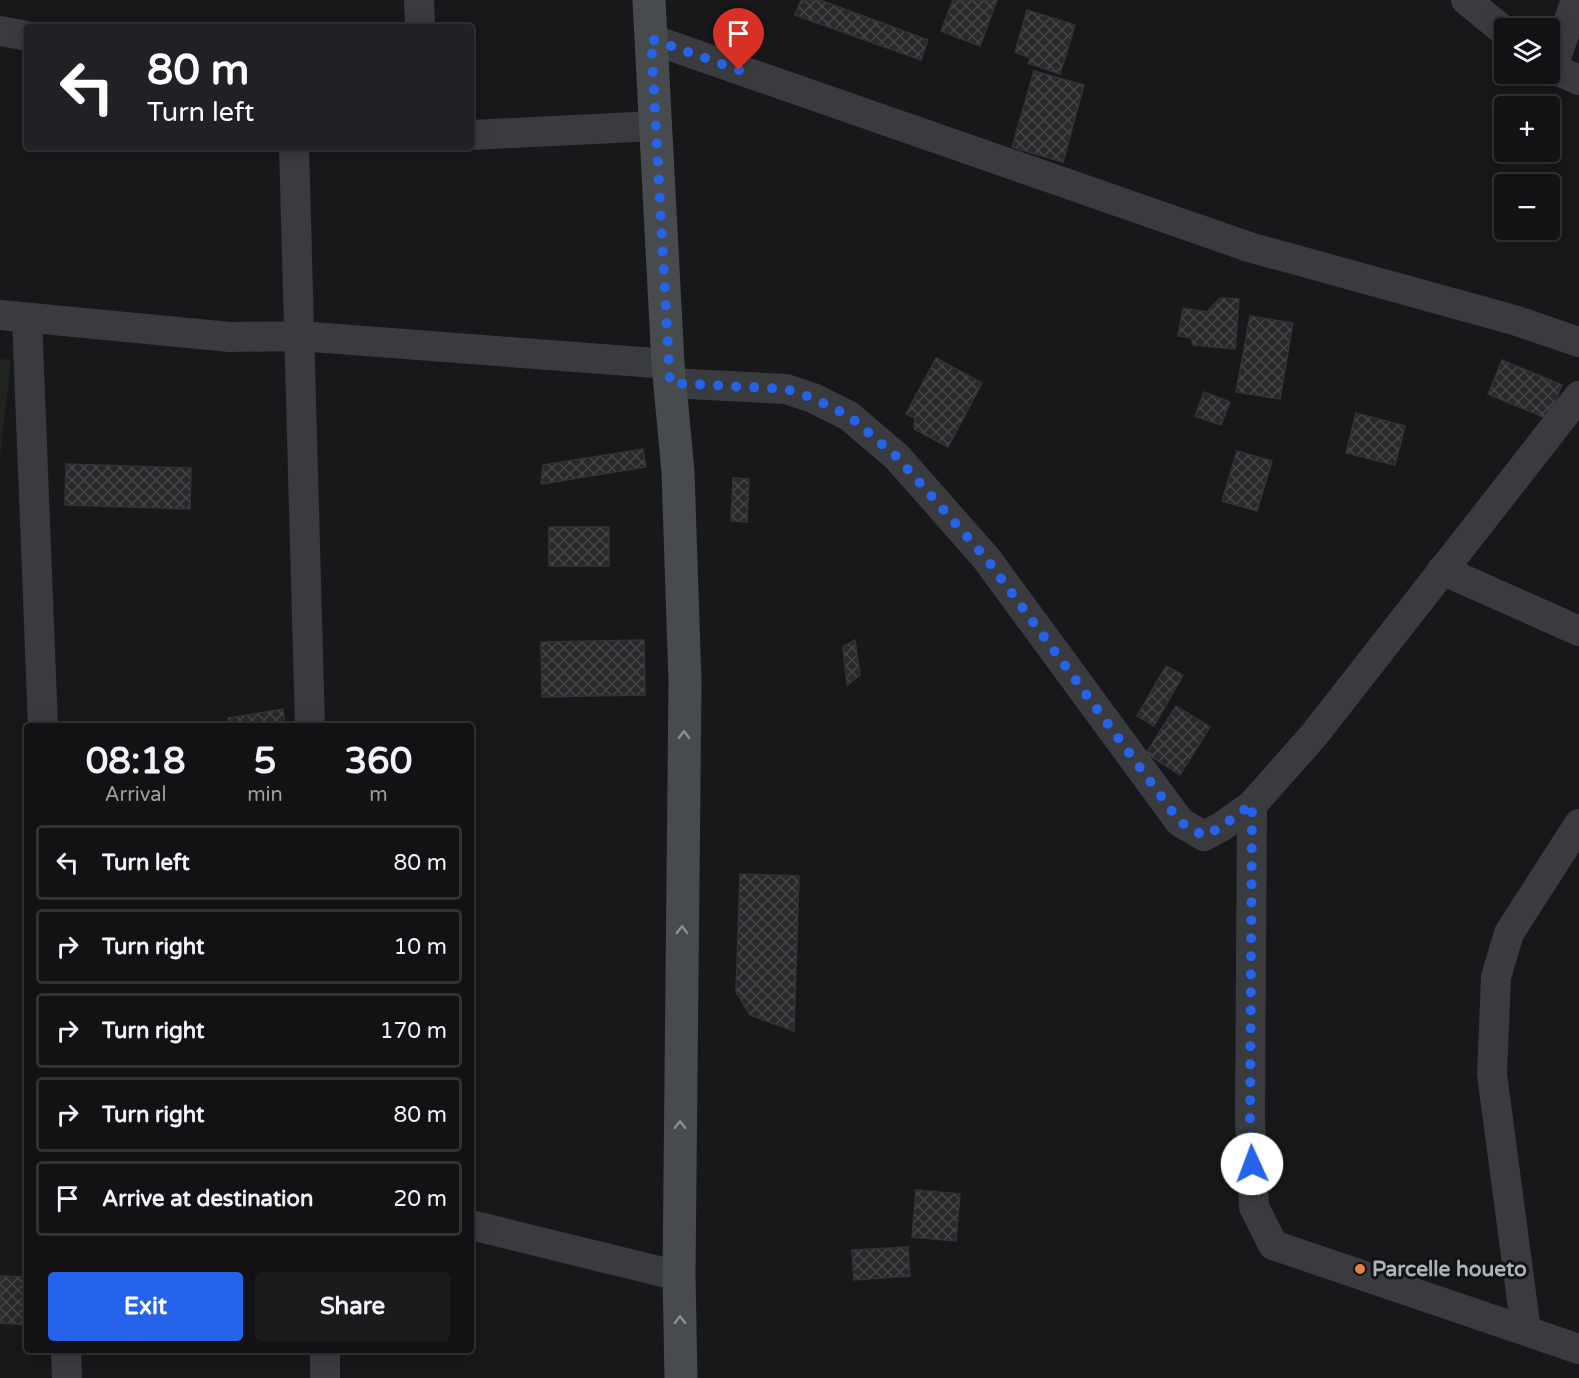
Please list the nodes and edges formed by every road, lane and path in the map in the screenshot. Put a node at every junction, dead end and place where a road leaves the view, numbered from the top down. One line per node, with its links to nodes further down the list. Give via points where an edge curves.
1 (419, 0): 6 (street)
2 (649, 0): 9 (main road)
3 (1466, 0): 5 (street)
4 (1576, 0): 10 (street)
5 (1494, 23)
6 (420, 24)
7 (0, 31): 8 (street)
8 (24, 35)
9 (651, 39): 13 (main road); 18 (street, via 1250,247)
10 (1560, 44)
11 (1560, 72): 12 (street)
12 (1579, 80)
13 (655, 126): 14 (street); 19 (main road)
14 (474, 135)
15 (294, 150): 17 (street)
16 (14, 317): 17 (street, via 230,337); 23 (street)
17 (299, 336): 19 (street); 24 (street)
18 (1579, 342)
19 (669, 374): 25 (street, via 786,389 849,416 897,457 986,558 1180,822 1204,836); 28 (main road, one-way to 19, via 685,682 678,472)
20 (1579, 396): 21 (street)
21 (1442, 570): 22 (street); 25 (street, via 1314,735)
22 (1579, 630)
23 (43, 723)
24 (310, 723)
25 (1252, 804): 29 (street, via 1250,1120 1254,1208 1273,1245)
26 (1579, 824): 29 (street, via 1509,933 1496,976 1492,1074)
27 (474, 1226): 28 (street)
28 (679, 1276): 35 (main road, one-way to 28)
29 (1526, 1331): 30 (street)
30 (1579, 1349)
31 (66, 1353): 33 (street)
32 (325, 1353): 34 (street)
33 (67, 1378)
34 (325, 1378)
35 (681, 1378)

